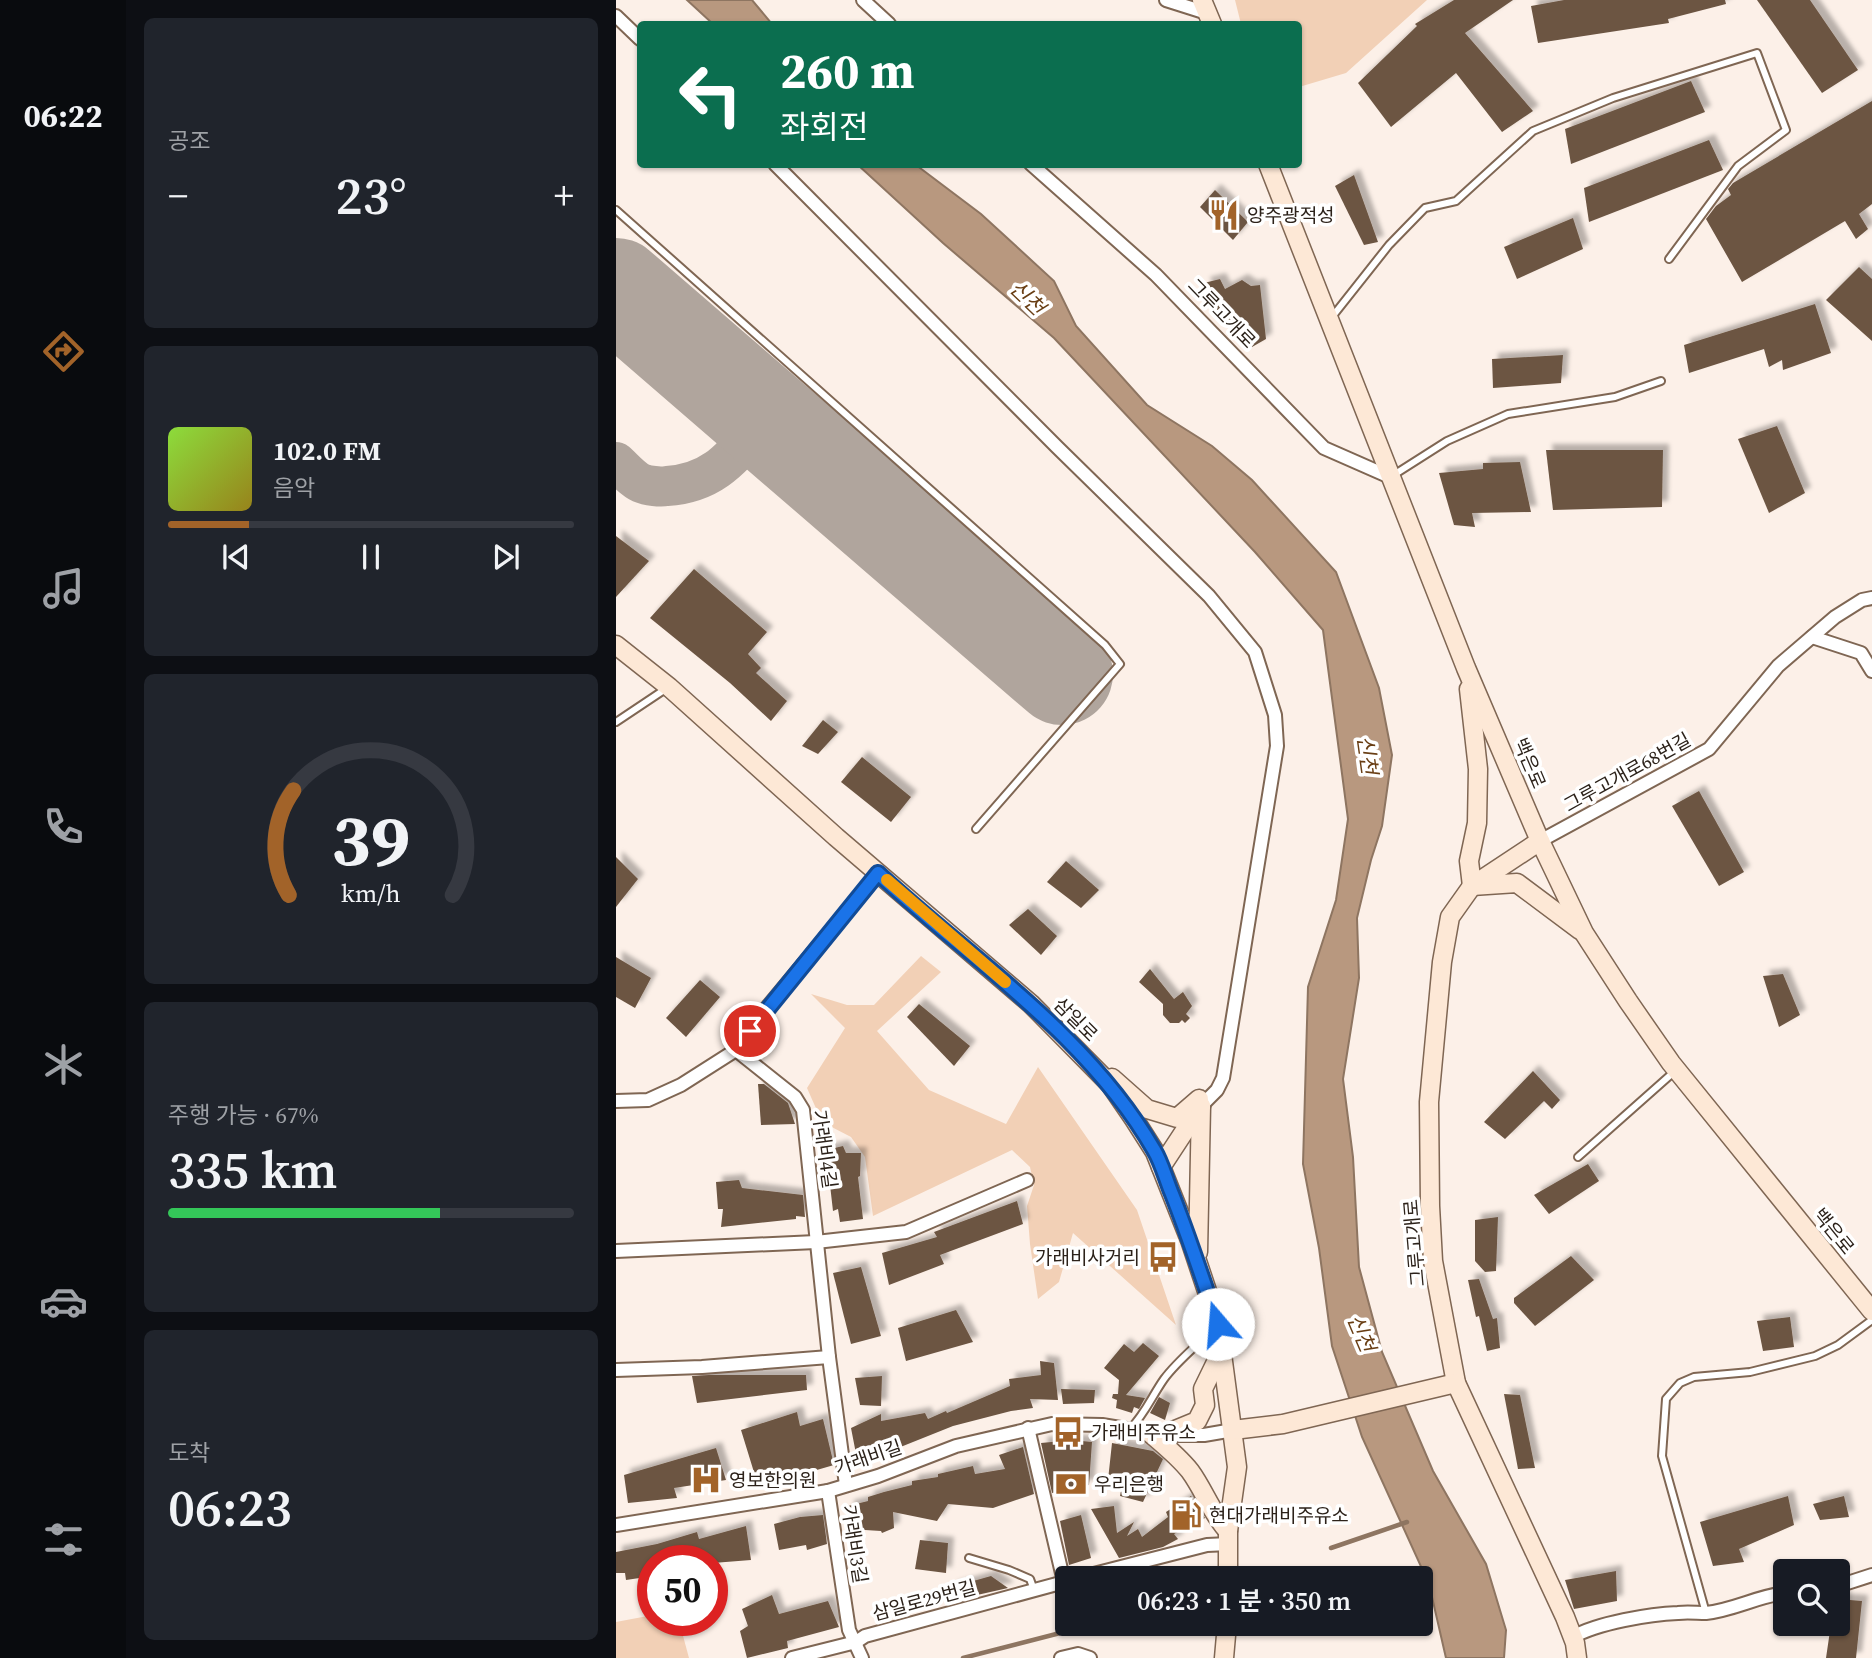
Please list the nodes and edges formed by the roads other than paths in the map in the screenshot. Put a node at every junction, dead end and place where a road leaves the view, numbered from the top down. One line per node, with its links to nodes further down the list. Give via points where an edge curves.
1 (863, 0): 5 (street)
2 (1166, 0): 3 (street)
3 (1207, 12)
4 (616, 16): 6 (street)
5 (886, 21)
6 (637, 35)
7 (779, 168): 31 (street, via 1209,596 1255,652 1275,715 1277,746 1223,1078 1217,1090)
8 (1036, 168): 14 (street, 그루고개로, via 1156,275 1324,448)
9 (1270, 168): 12 (main road, 백은로)
10 (616, 210): 22 (lane, via 1105,645 1120,664)
11 (1670, 259): 12 (lane, via 1738,166 1786,130 1757,53 1613,98 1533,131 1456,201 1425,208)
12 (1329, 321): 14 (main road, 백은로)
13 (1661, 381): 14 (lane, via 1615,397 1508,414 1447,441)
14 (1390, 477): 18 (main road, 백은로)
15 (1872, 598): 16 (street, 그루고개로68번길, via 1835,617)
16 (1812, 637): 19 (street, via 1861,653); 23 (street, 그루고개로68번길, via 1778,666 1709,749)
17 (616, 645): 20 (main road, 삼일로)
18 (1466, 668): 23 (main road, 백은로); 25 (main road, via 1478,769 1477,823 1469,861)
19 (1872, 671)
20 (669, 687): 21 (lane); 24 (main road, 삼일로)
21 (616, 722)
22 (976, 829)
23 (1540, 841): 25 (main road, 그루고개로); 26 (main road, 백은로)
24 (878, 873): 27 (street); 28 (main road, 삼일로, via 1031,1004)
25 (1472, 886): 26 (main road, via 1517,883); 44 (main road, 그루고개로, via 1450,917 1429,1102 1433,1261)
26 (1584, 933): 29 (main road, 백은로)
27 (736, 1050): 30 (street, via 648,1100); 35 (street, 가래비4길, via 795,1097 803,1110)
28 (1081, 1055): 31 (main road, via 1147,1109 1177,1118); 33 (main road, 삼일로, via 1110,1084)
29 (1677, 1069): 32 (lane); 38 (main road, 백은로)
30 (616, 1101)
31 (1200, 1102): 33 (main road); 37 (main road)
32 (1578, 1157)
33 (1161, 1167): 37 (main road, 삼일로)
34 (1027, 1180): 35 (street, via 906,1232)
35 (816, 1242): 36 (street); 42 (street, 가래비4길)
36 (616, 1251)
37 (1198, 1263): 40 (main road, 삼일로)
38 (1872, 1311)
39 (1872, 1320): 62 (lane, via 1839,1345 1815,1356 1750,1372 1694,1377 1680,1383 1666,1399 1662,1457)
40 (1218, 1324): 41 (main road, 삼일로); 46 (lane, via 1177,1364)
41 (1222, 1352): 47 (main road, 삼일로); 48 (main road, via 1203,1389 1205,1405 1197,1422)
42 (828, 1357): 43 (street); 49 (street, 가래비4길)
43 (616, 1370)
44 (1449, 1384): 47 (main road, via 1283,1424); 64 (main road, 그루고개로)
45 (1028, 1428): 46 (street, 가래비길, via 1077,1424); 49 (street, 가래비길, via 956,1446); 54 (street)
46 (1130, 1429): 48 (street, 가래비길)
47 (1233, 1430): 48 (street, 가래비길); 52 (main road, 삼일로, via 1237,1471)
48 (1156, 1434): 52 (main road, via 1189,1470)
49 (846, 1486): 50 (street, 가래비길)
50 (828, 1491): 51 (street, 가래비길); 65 (street, 가래비3길, via 849,1630)
51 (616, 1524)
52 (1229, 1537): 55 (street); 56 (main road, 삼일로)
53 (970, 1559): 60 (lane, via 1030,1579)
54 (1062, 1566)
55 (1125, 1566)
56 (1228, 1566)
57 (1872, 1575): 58 (street)
58 (1850, 1582)
59 (1055, 1585): 60 (street, 삼일로29번길)
60 (1034, 1590): 65 (street, 삼일로29번길)
61 (1773, 1594): 62 (street)
62 (1706, 1613): 64 (street, via 1622,1621 1586,1629)
63 (1226, 1636): 70 (main road)
64 (1573, 1637): 71 (main road, 그루고개로)
65 (856, 1642): 66 (street, 삼일로29번길); 67 (street, 가래비3길)
66 (792, 1658)
67 (862, 1658)
68 (1061, 1658): 69 (street, via 1078,1654)
69 (1090, 1658)
70 (1224, 1658)
71 (1577, 1658)

